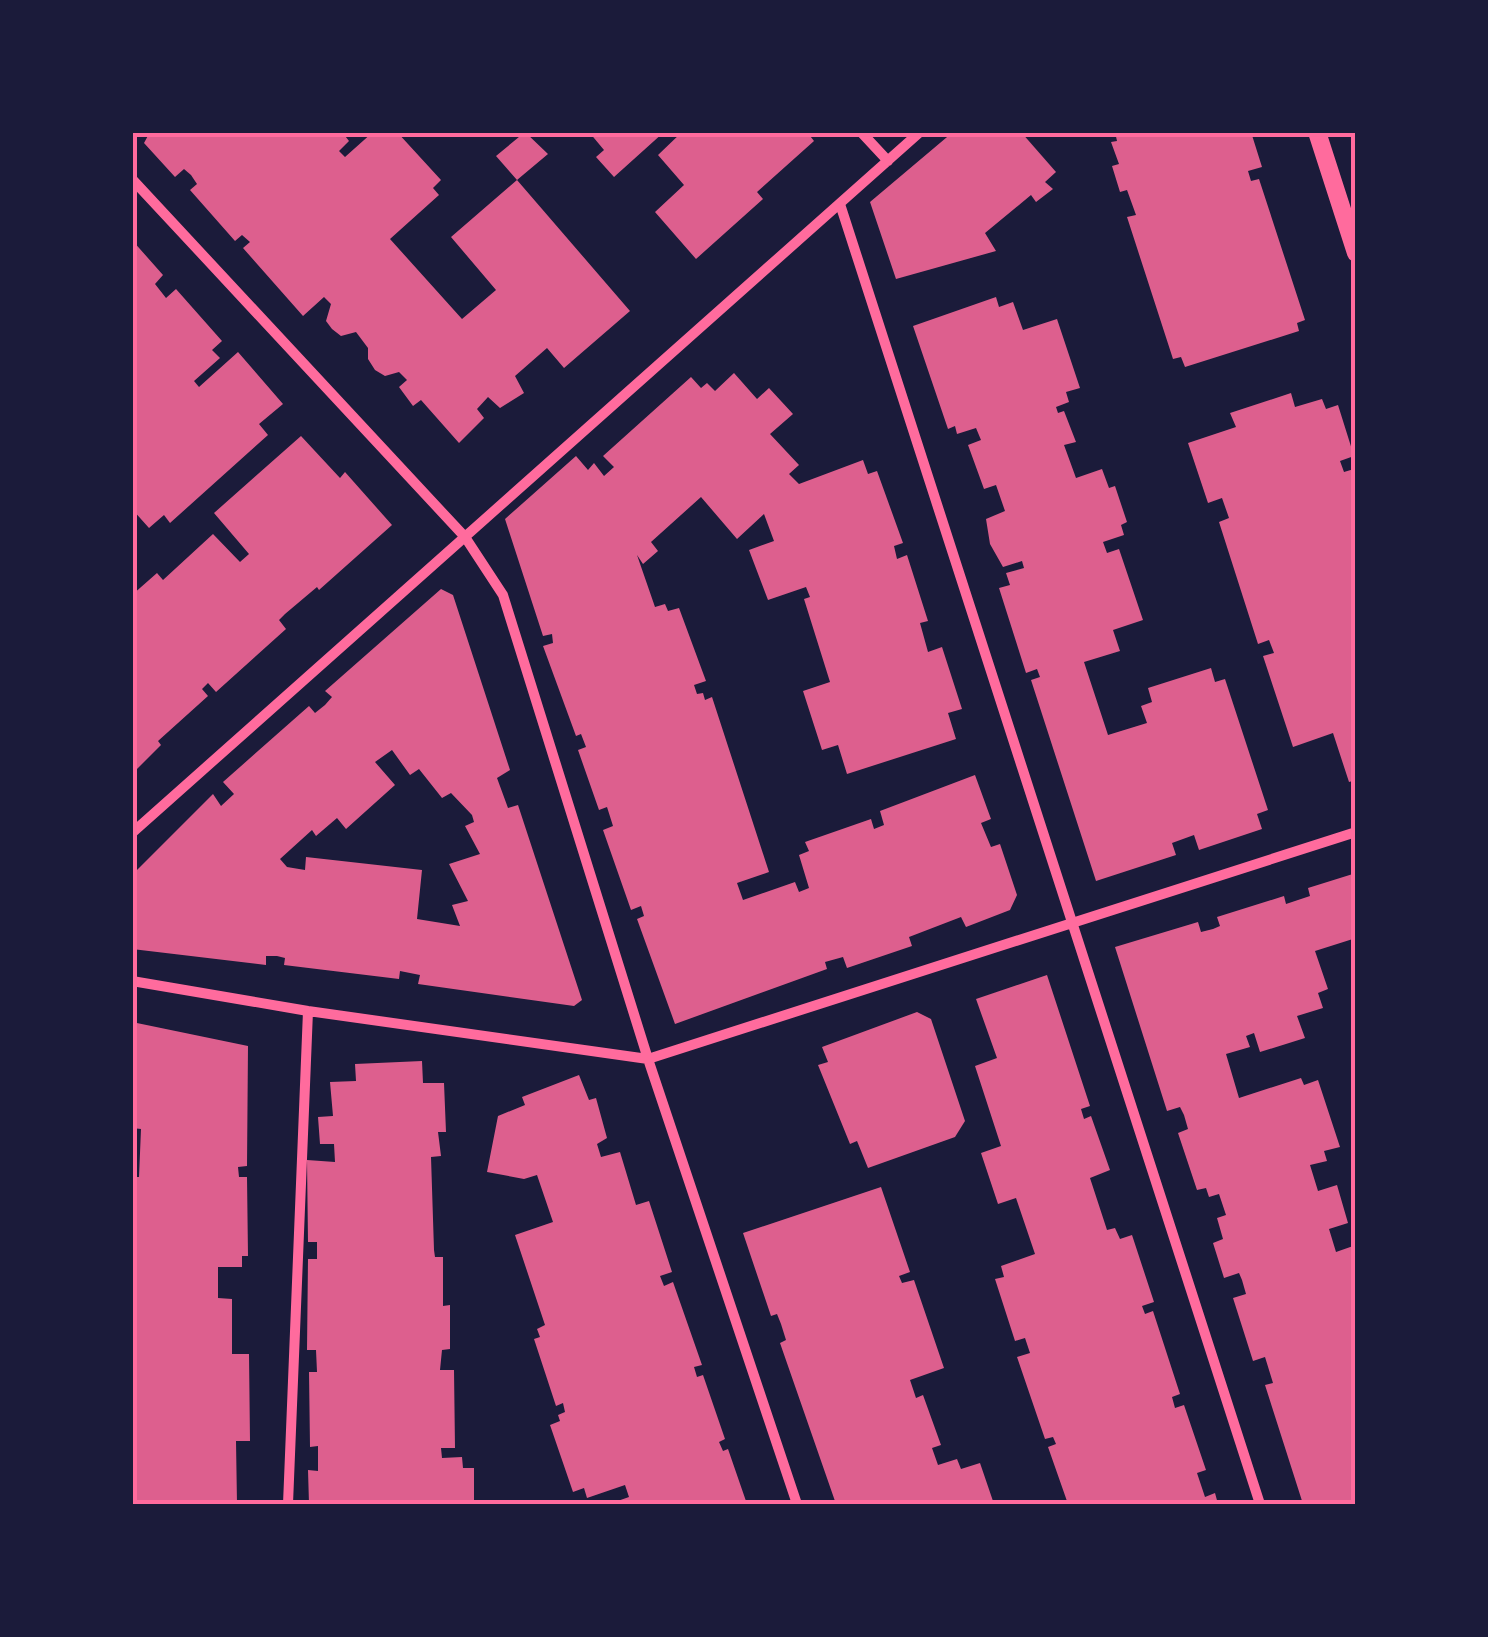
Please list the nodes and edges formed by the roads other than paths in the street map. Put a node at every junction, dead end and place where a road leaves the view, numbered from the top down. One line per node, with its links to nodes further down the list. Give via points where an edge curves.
1 (862, 132): 4 (street)
2 (920, 132): 4 (street)
3 (1317, 132): 7 (street)
4 (888, 161): 6 (street)
5 (132, 179): 8 (street)
6 (840, 204): 8 (street); 11 (street)
7 (1356, 254)
8 (465, 538): 10 (street); 14 (street, via 504,595)
9 (1356, 832): 11 (street)
10 (132, 833)
11 (1073, 924): 14 (street); 17 (street)
12 (132, 980): 13 (street)
13 (308, 1011): 14 (street); 15 (street)
14 (648, 1059): 16 (street)
15 (288, 1504)
16 (797, 1504)
17 (1260, 1504)

